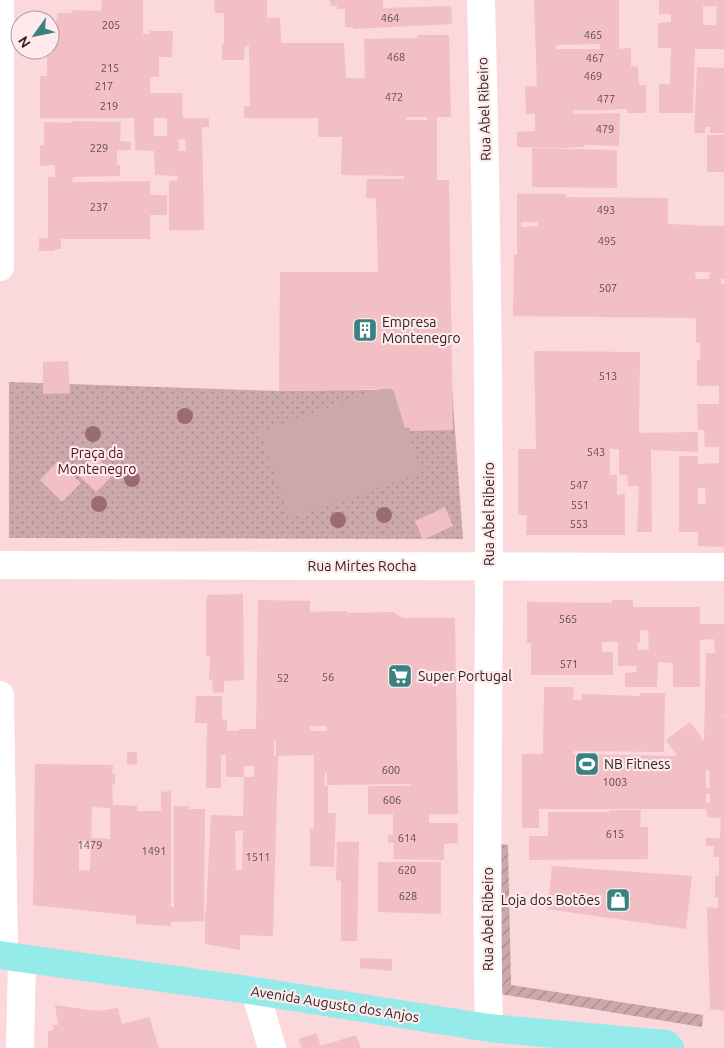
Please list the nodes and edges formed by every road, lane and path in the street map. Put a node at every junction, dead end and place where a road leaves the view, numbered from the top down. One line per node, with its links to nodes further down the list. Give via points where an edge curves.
1 (0, 0): 3 (street)
2 (481, 0): 6 (street, Rua Abel Ribeiro, via 488,245)
3 (0, 215): 4 (street)
4 (0, 267)
5 (0, 565): 6 (street, Rua Mirtes Rocha)
6 (489, 567): 7 (street, Rua Mirtes Rocha); 11 (street, Rua Abel Ribeiro)
7 (724, 567)
8 (0, 695): 9 (street)
9 (8, 957): 10 (main road, Avenida Augusto dos Anjos); 12 (street)
10 (255, 990): 11 (main road, Avenida Augusto dos Anjos); 13 (street)
11 (489, 1028): 14 (main road, Avenida Augusto dos Anjos, via 666,1044)
12 (20, 1048)
13 (272, 1048)
14 (670, 1048)

